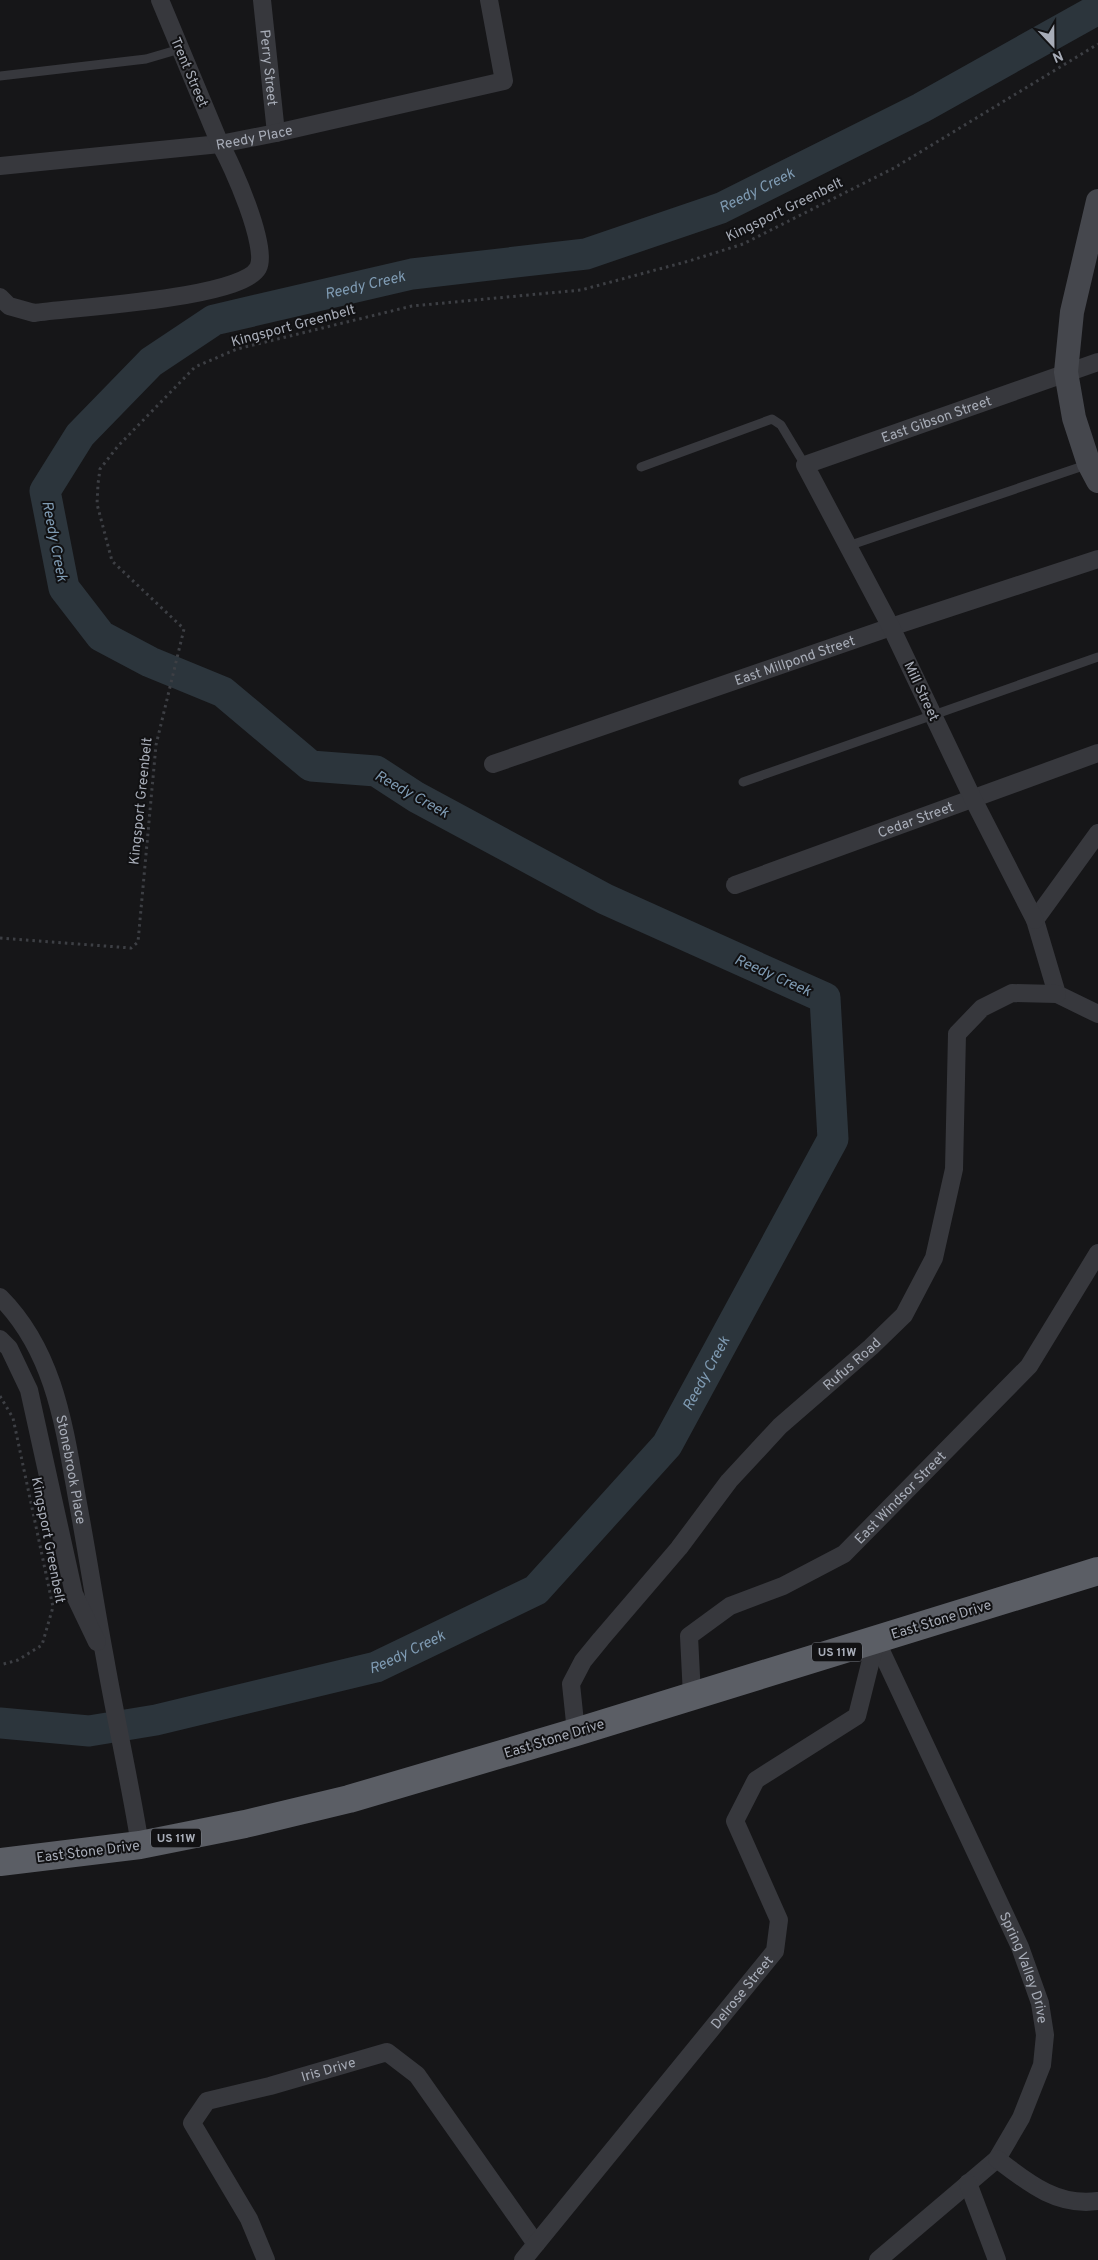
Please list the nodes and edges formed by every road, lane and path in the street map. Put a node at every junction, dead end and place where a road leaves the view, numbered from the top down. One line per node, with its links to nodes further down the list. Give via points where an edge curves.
1 (160, 0): 5 (street, Trent Street)
2 (262, 0): 7 (street, Perry Street)
3 (489, 0): 7 (street, Reedy Place, via 504,81)
4 (1098, 44): 29 (path, Kingsport Greenbelt, via 894,168 743,244 581,290 412,306 237,349 195,367 118,446 100,469 98,484 98,504 112,561 184,629 156,745 138,942 131,948)
5 (180, 49): 6 (lane, via 146,59); 8 (street, Trent Street)
6 (0, 76)
7 (276, 133): 8 (street, Reedy Place)
8 (220, 144): 9 (street, Reedy Place); 11 (street, Trent Street, via 231,162 257,235 261,258 252,275 233,285 200,293 34,313 9,306)
9 (0, 166)
10 (1098, 201): 13 (main road, via 1072,312)
11 (0, 297)
12 (1098, 362): 13 (street, East Gibson Street)
13 (1066, 372): 14 (street, East Gibson Street); 16 (main road, via 1074,418)
14 (805, 465): 15 (lane, via 781,425 772,419); 17 (street, Mill Street)
15 (641, 467)
16 (1094, 473): 17 (lane)
17 (848, 546): 19 (street, Mill Street)
18 (1098, 559): 19 (street, East Millpond Street)
19 (891, 627): 21 (street, Mill Street); 23 (street, East Millpond Street)
20 (1098, 657): 21 (lane)
21 (933, 716): 24 (lane); 25 (street, Mill Street)
22 (1098, 753): 25 (street, Cedar Street)
23 (493, 764)
24 (743, 782)
25 (973, 800): 27 (street, Cedar Street); 28 (street, Mill Street)
26 (1098, 834): 28 (street)
27 (735, 885)
28 (1034, 920): 30 (street, Mill Street)
29 (0, 938)
30 (1058, 994): 31 (street); 41 (street, Rufus Road, via 1012,994 982,1008 957,1034 954,1169 934,1258 904,1315 780,1426 729,1481 679,1548 601,1639 571,1684)
31 (1098, 1014)
32 (1098, 1253): 40 (street, East Windsor Street, via 1029,1366 844,1554 783,1586 730,1606 689,1636)
33 (0, 1296): 38 (street, Stonebrook Place, via 36,1342 62,1411)
34 (0, 1339): 38 (street, Stonebrook Place, via 9,1348 29,1390 74,1594)
35 (0, 1396): 39 (path, Kingsport Greenbelt, via 13,1418 53,1607 42,1645 18,1660)
36 (1098, 1571): 37 (highway, East Stone Drive / US 11W)
37 (876, 1640): 40 (highway, East Stone Drive / US 11W); 44 (street, Spring Valley Drive, via 1020,1947 1040,2002 1044,2035 1042,2065 1021,2118); 47 (street, Delrose Street, via 857,1716 756,1780 735,1821 779,1920 775,1951)
38 (105, 1658): 42 (street, Stonebrook Place)
39 (0, 1665)
40 (692, 1696): 41 (highway, East Stone Drive / US 11W)
41 (576, 1732): 42 (highway, East Stone Drive / US 11W, via 349,1799)
42 (140, 1845): 43 (highway, East Stone Drive / US 11W)
43 (0, 1862)
44 (997, 2159): 45 (street, Spring Valley Drive); 46 (street, via 1047,2194)
45 (968, 2184): 50 (street, Spring Valley Drive); 51 (street)
46 (1098, 2201)
47 (536, 2244): 48 (street, Iris Drive, via 417,2075 387,2052 208,2101 192,2123 249,2219); 49 (street, Delrose Street)
48 (266, 2260)
49 (523, 2260)
50 (878, 2260)
51 (997, 2260)

